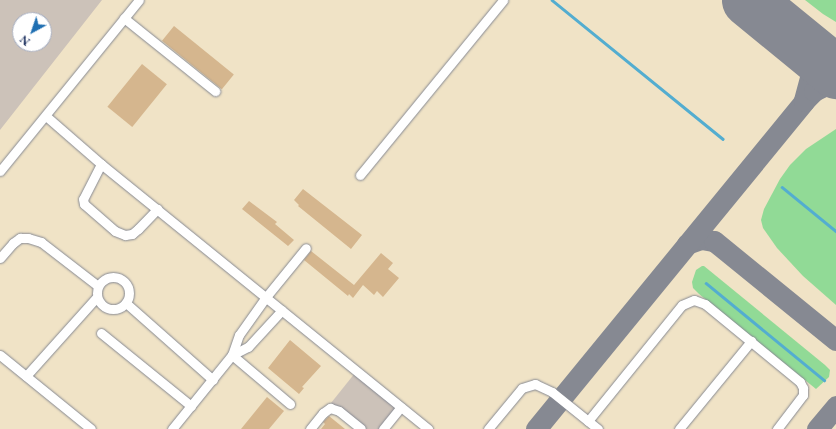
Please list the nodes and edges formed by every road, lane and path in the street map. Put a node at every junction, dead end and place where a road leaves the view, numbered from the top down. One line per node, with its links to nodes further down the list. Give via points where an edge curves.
1 (139, 0): 3 (lane)
2 (503, 0): 8 (lane)
3 (124, 18): 4 (lane); 5 (lane)
4 (215, 91)
5 (46, 116): 6 (lane); 7 (lane)
6 (101, 164): 9 (lane); 9 (lane, via 83,199 84,204 115,231 125,235 132,234)
7 (0, 171)
8 (360, 175)
9 (157, 209): 14 (lane)
10 (306, 248): 14 (lane)
11 (0, 258): 12 (lane, via 20,238 28,238 41,242)
12 (98, 286): 13 (lane); 15 (lane, via 107,278 124,281 129,291)
13 (97, 297): 15 (lane, via 99,302 109,309 116,309); 21 (lane)
14 (266, 298): 16 (lane); 19 (lane, via 239,335)
15 (126, 303): 22 (lane)
16 (282, 310): 19 (lane, via 248,347); 25 (lane)
17 (101, 333): 24 (lane)
18 (751, 341): 26 (lane, via 701,301 686,302); 35 (lane); 36 (lane, via 796,378 803,388 801,399)
19 (232, 355): 22 (lane); 23 (lane)
20 (2, 360): 21 (lane)
21 (26, 376): 27 (lane)
22 (213, 380): 24 (lane)
23 (290, 404)
24 (191, 406): 28 (lane)
25 (401, 407): 31 (lane); 32 (lane)
26 (588, 421): 33 (lane, via 552,392 535,384 528,385 517,394); 34 (lane)
27 (91, 429)
28 (172, 429)
29 (310, 429): 30 (lane, via 330,408 339,411)
30 (362, 429)
31 (384, 429)
32 (428, 429)
33 (488, 429)
34 (598, 429)
35 (679, 429)
36 (777, 429)

